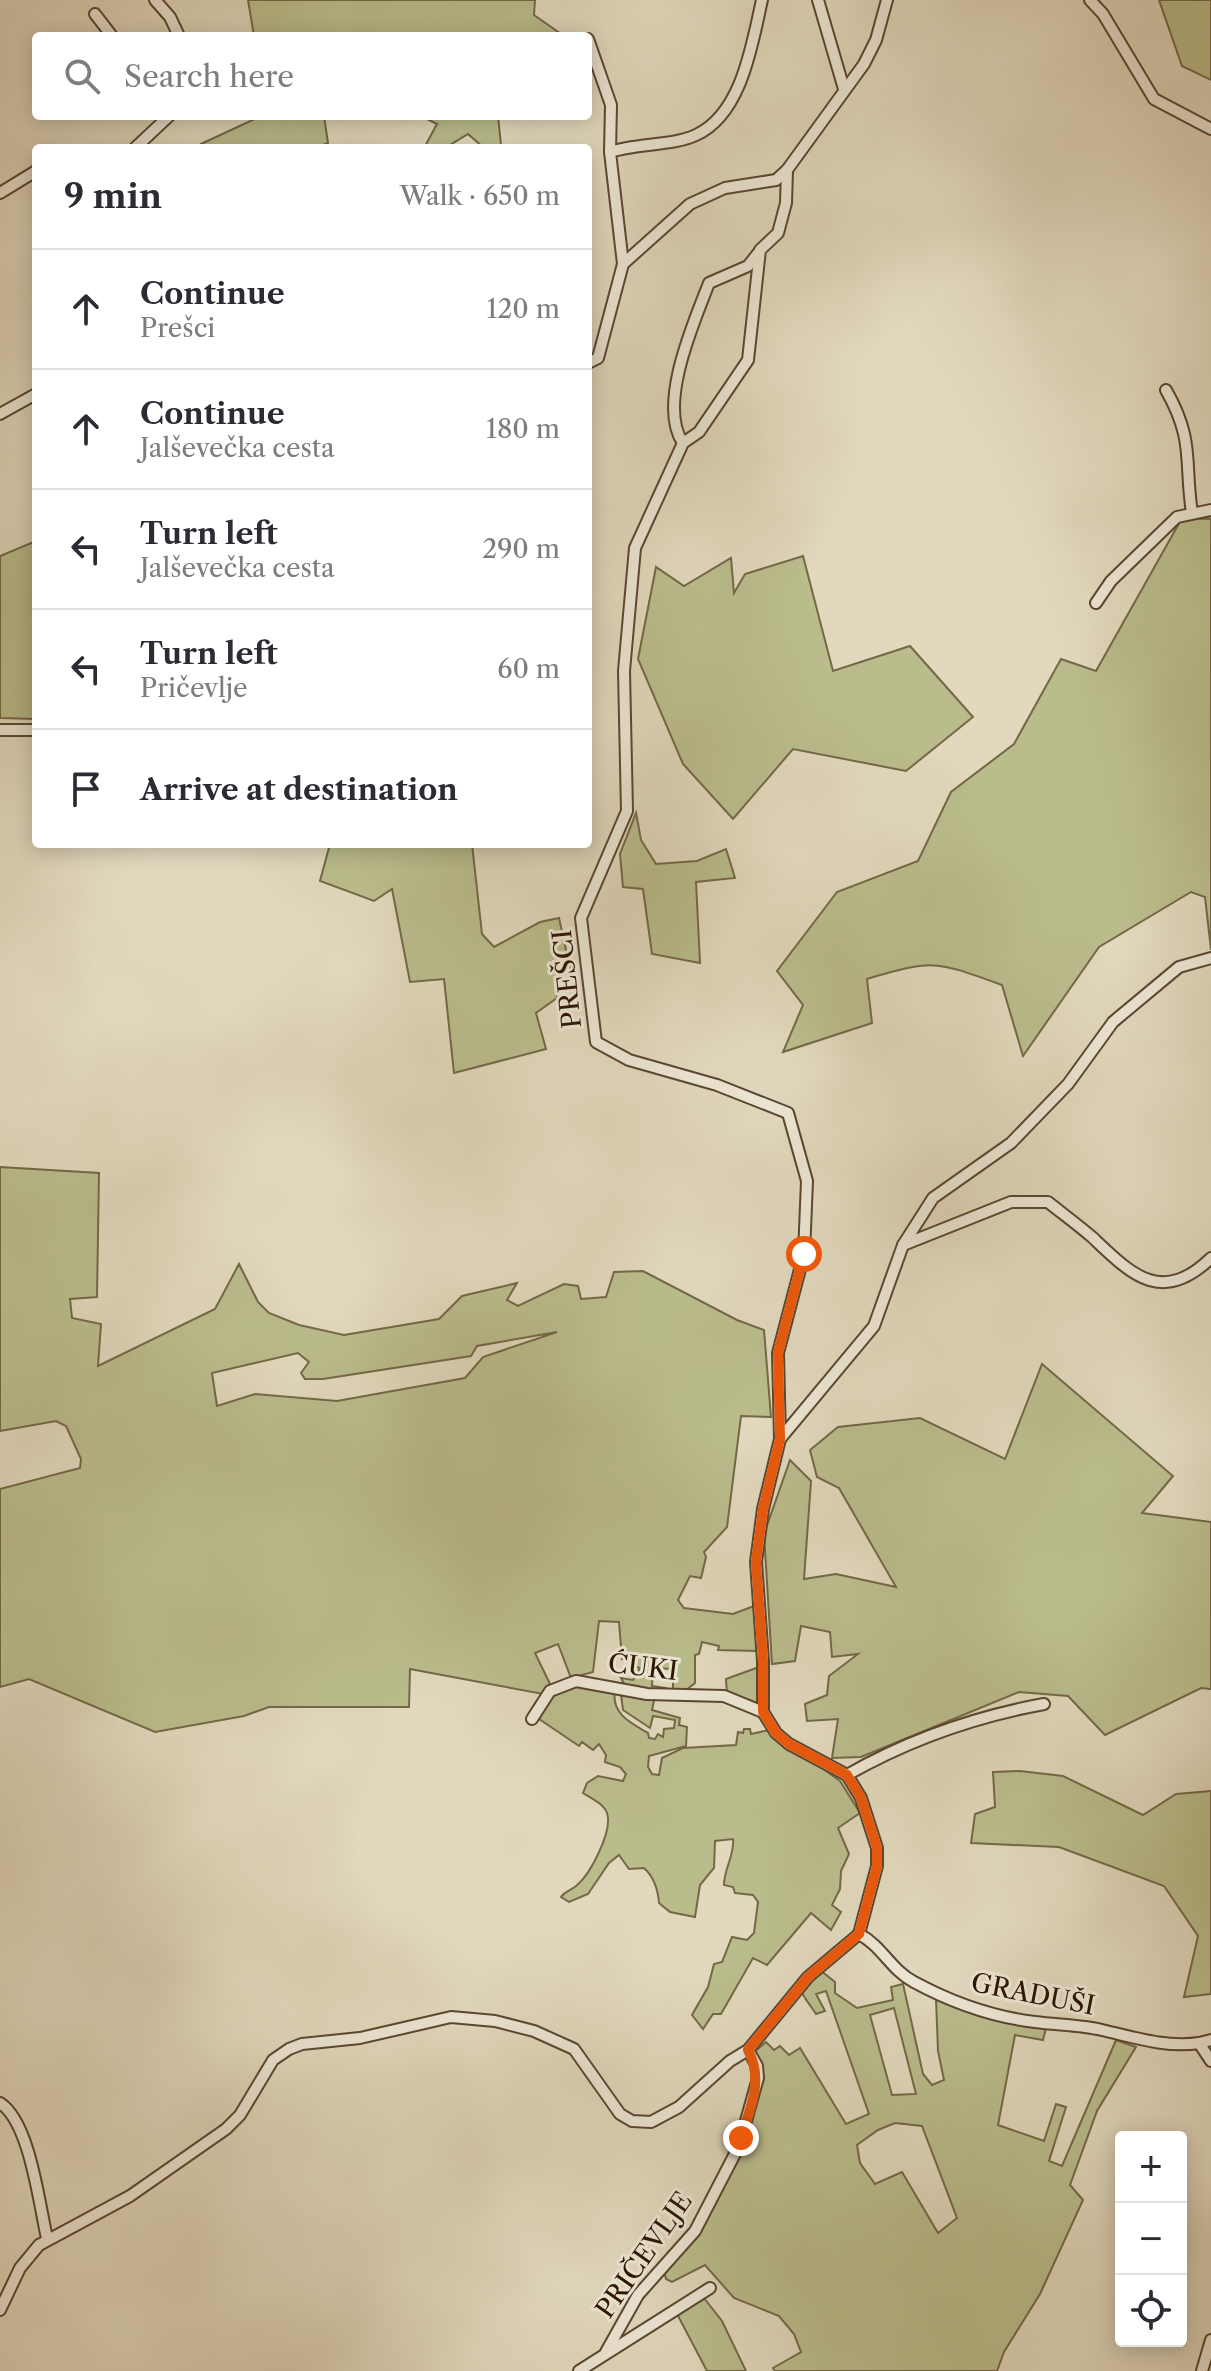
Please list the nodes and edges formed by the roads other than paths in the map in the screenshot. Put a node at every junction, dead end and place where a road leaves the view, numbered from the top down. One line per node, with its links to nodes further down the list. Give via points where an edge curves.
1 (155, 0): 8 (street)
2 (762, 0): 14 (street, via 749,55 723,115 695,136)
3 (818, 0): 10 (street)
4 (887, 0): 10 (street, via 876,40)
5 (1090, 0): 12 (street, via 1154,99)
6 (95, 14): 7 (street)
7 (109, 32)
8 (177, 32)
9 (592, 52): 14 (street, via 611,105)
10 (844, 89): 15 (street)
11 (165, 120): 13 (street)
12 (1211, 129)
13 (139, 144)
14 (610, 152): 19 (street)
15 (787, 170): 18 (street, PREŠCI, via 778,233); 19 (street, via 776,180 725,188 690,204)
16 (32, 173): 17 (street)
17 (0, 193)
18 (760, 250): 24 (street, PREŠCI, via 748,360 699,432); 24 (street, PREŠCI, via 748,266 709,283 681,362 675,403 676,433)
19 (623, 264): 20 (street, via 605,343)
20 (592, 362)
21 (1166, 390): 26 (street, via 1182,419)
22 (32, 396): 23 (street)
23 (0, 414)
24 (683, 443): 33 (street, PREŠCI, via 635,548 624,671 627,811 581,918 583,946 596,1042 629,1060 717,1085 788,1113 807,1181 804,1254 778,1353)
25 (1211, 510): 26 (street)
26 (1192, 513): 27 (street, via 1177,517 1111,581)
27 (1096, 603)
28 (0, 730): 29 (street)
29 (32, 730)
30 (1211, 958): 31 (street, via 1179,967 1113,1022 1068,1084 1011,1143 933,1198)
31 (903, 1245): 32 (street, via 1011,1202 1048,1202 1129,1274 1160,1283 1182,1278); 33 (street, via 874,1326)
32 (1211, 1258)
33 (780, 1439): 35 (street, via 756,1562)
34 (1044, 1704): 37 (street, via 980,1716)
35 (763, 1712): 36 (street, ĆUKI, via 724,1696 647,1694 576,1681 550,1691); 37 (street, via 789,1744)
36 (532, 1719)
37 (847, 1775): 38 (street, via 861,1798 877,1848)
38 (859, 1934): 40 (street, GRADUŠI, via 876,1943 912,1981 992,2014 1101,2029 1144,2041); 41 (street, via 808,1977)
39 (1211, 2040): 40 (street, GRADUŠI)
40 (1199, 2043): 42 (street)
41 (748, 2050): 44 (street, via 679,2107 642,2123 608,2102 574,2049 495,2021 451,2017 360,2038 302,2044 273,2060 226,2129 130,2196); 48 (street, PRIČEVLJE, via 758,2078 739,2146 695,2231 638,2295)
42 (1211, 2061)
43 (0, 2103): 44 (street, via 20,2130)
44 (47, 2238): 46 (street, via 20,2268)
45 (710, 2288): 48 (street, PRIČEVLJE)
46 (0, 2310)
47 (1211, 2340): 50 (street)
48 (606, 2352): 49 (street, PRIČEVLJE)
49 (579, 2371)
50 (1202, 2371)

